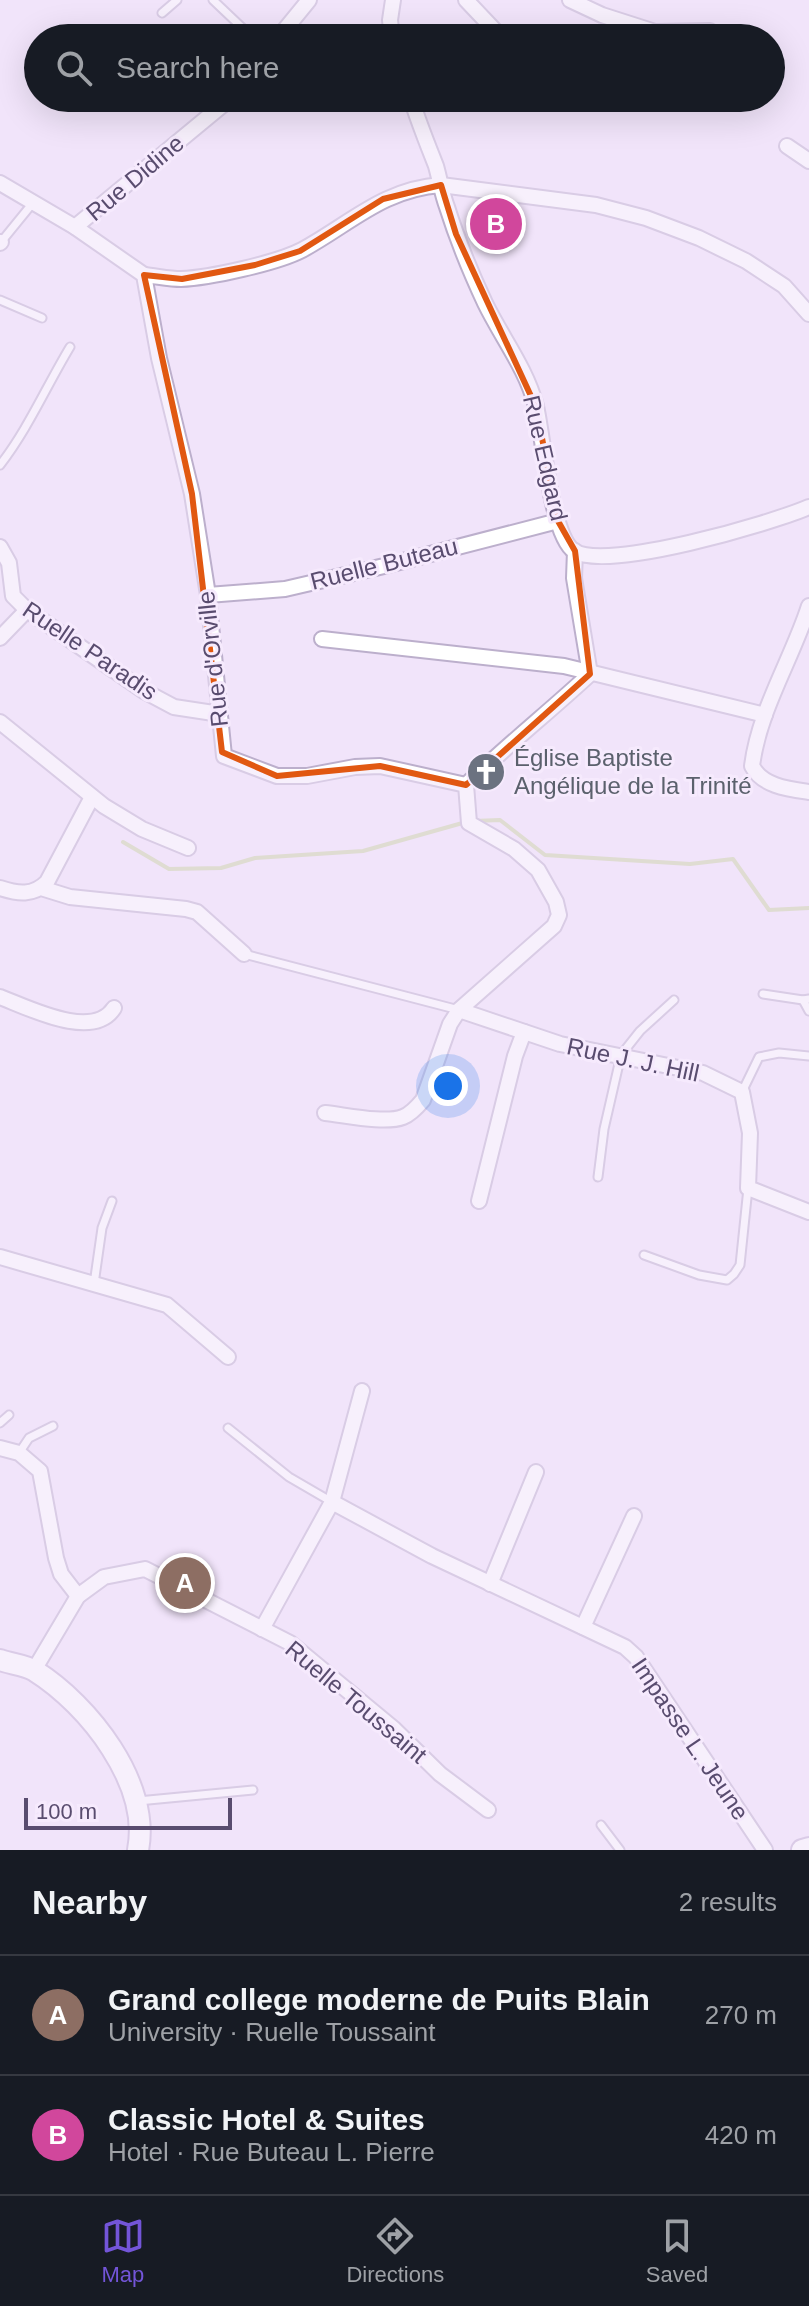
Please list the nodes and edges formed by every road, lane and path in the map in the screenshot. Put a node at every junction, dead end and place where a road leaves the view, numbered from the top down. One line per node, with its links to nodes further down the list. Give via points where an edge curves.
1 (177, 0): 7 (lane)
2 (213, 0): 8 (lane)
3 (309, 0): 9 (street)
4 (393, 0): 10 (street)
5 (466, 0): 11 (street)
6 (570, 0): 12 (street)
7 (162, 13)
8 (240, 24)
9 (289, 24)
10 (390, 24)
11 (489, 24)
12 (630, 24)
13 (214, 112): 20 (street, Rue Didine)
14 (416, 112): 18 (street, Rue Edgard)
15 (787, 146): 16 (street)
16 (809, 161)
17 (0, 183): 19 (street)
18 (441, 185): 22 (street, via 383,199 285,256 182,279); 24 (street, via 596,205 646,218 746,261 784,286); 29 (street, Rue Edgard, via 485,303 531,390)
19 (32, 204): 20 (street); 21 (lane)
20 (75, 227): 22 (street)
21 (0, 242)
22 (144, 275): 32 (street, Rue d'Orville, via 192,494)
23 (0, 300): 25 (lane)
24 (809, 314)
25 (42, 318)
26 (70, 347): 27 (lane)
27 (0, 465)
28 (809, 507): 31 (street, Rue Edgard, via 647,552)
29 (558, 521): 31 (street, Rue Edgard); 32 (street, Ruelle Buteau, via 285,589)
30 (0, 547): 34 (street, Ruelle Paradis, via 9,563 13,596)
31 (575, 551): 38 (street, via 574,578)
32 (208, 595): 39 (street, Rue d'Orville)
33 (809, 606): 37 (street)
34 (27, 610): 35 (street); 39 (street, Ruelle Paradis, via 144,691 174,707)
35 (0, 638)
36 (322, 639): 38 (street, via 564,666)
37 (803, 641): 40 (street)
38 (590, 674): 40 (street); 42 (street)
39 (220, 714): 42 (street, Rue d'Orville, via 224,756 277,776 380,766)
40 (765, 715): 43 (street, via 752,766 764,781)
41 (0, 722): 44 (street)
42 (466, 785): 54 (street, via 468,820 538,870 559,915 539,941)
43 (809, 792)
44 (92, 797): 45 (street, via 142,829); 47 (street)
45 (188, 848)
46 (0, 888): 47 (street, via 20,893)
47 (41, 888): 48 (street, via 70,897 197,912)
48 (244, 954): 54 (lane)
49 (763, 994): 52 (lane)
50 (0, 997): 53 (street, via 90,1024 108,1017)
51 (674, 1000): 57 (lane)
52 (806, 1000): 55 (lane)
53 (114, 1008)
54 (459, 1010): 56 (street, Rue J. J. Hill); 60 (street, via 416,1109 391,1119)
55 (809, 1011)
56 (524, 1032): 57 (street, Rue J. J. Hill); 64 (street)
57 (621, 1055): 59 (street, Rue J. J. Hill, via 703,1073); 61 (lane)
58 (809, 1056): 59 (lane, via 759,1057)
59 (742, 1092): 62 (street, via 750,1133)
60 (325, 1113)
61 (598, 1177)
62 (748, 1188): 65 (street); 66 (lane, via 740,1265 727,1280)
63 (112, 1201): 68 (lane, via 102,1228)
64 (479, 1201)
65 (809, 1212)
66 (644, 1255)
67 (0, 1257): 68 (street)
68 (94, 1284): 69 (street, via 167,1305)
69 (228, 1357)
70 (362, 1391): 78 (street)
71 (9, 1415): 72 (lane)
72 (0, 1423)
73 (53, 1426): 76 (lane, via 29,1438)
74 (228, 1428): 78 (lane, via 289,1477)
75 (0, 1448): 76 (street)
76 (19, 1453): 81 (street, via 40,1471 56,1558)
77 (536, 1472): 80 (street)
78 (332, 1502): 80 (street, Impasse L. Jeune); 83 (street)
79 (634, 1516): 82 (street)
80 (490, 1584): 82 (street, Impasse L. Jeune)
81 (78, 1596): 83 (street, Ruelle Toussaint, via 104,1577 145,1569); 85 (street, Ruelle Toussaint)
82 (583, 1627): 93 (street, Impasse L. Jeune, via 636,1657)
83 (262, 1629): 88 (street, Ruelle Toussaint, via 290,1643)
84 (0, 1660): 85 (street)
85 (34, 1670): 87 (street, via 76,1705 103,1737 128,1775)
86 (253, 1790): 87 (lane)
87 (136, 1801): 91 (street)
88 (488, 1810)
89 (601, 1825): 92 (lane)
90 (809, 1848): 94 (street)
91 (138, 1850)
92 (620, 1850)
93 (765, 1850)
94 (802, 1850)

